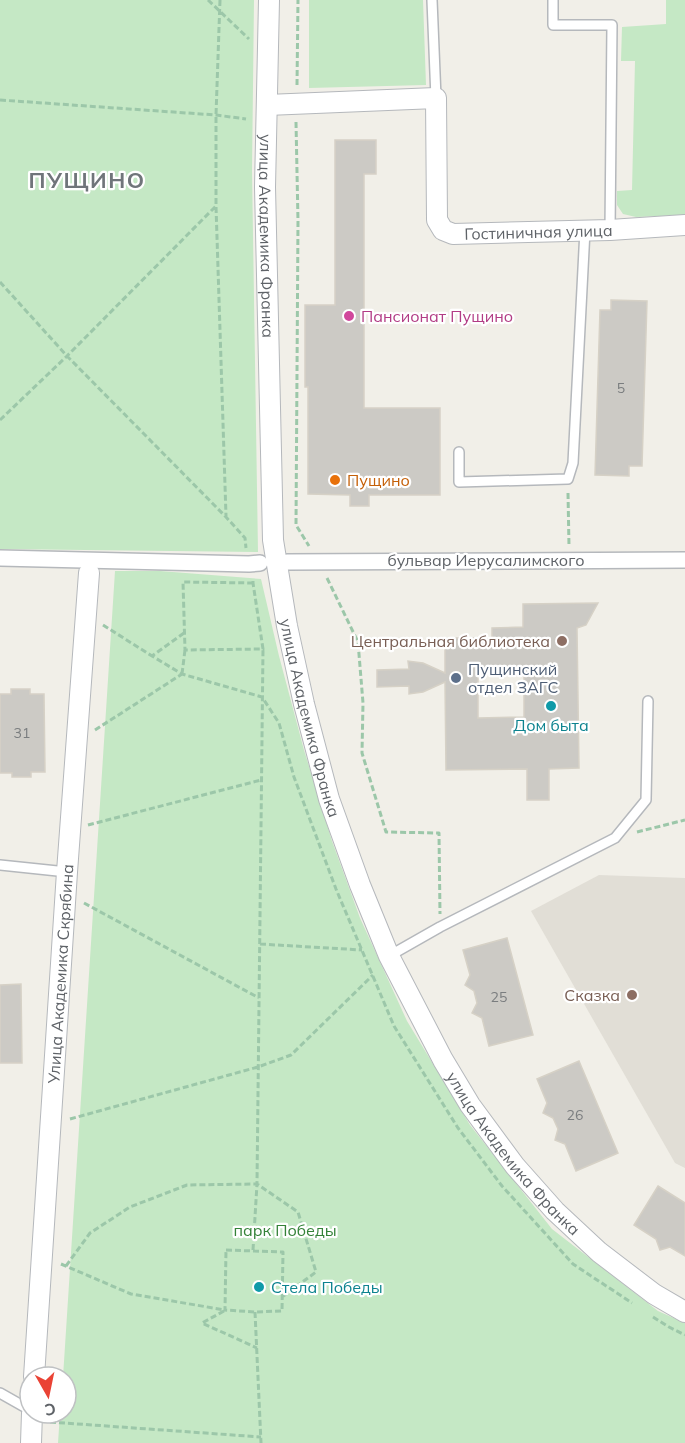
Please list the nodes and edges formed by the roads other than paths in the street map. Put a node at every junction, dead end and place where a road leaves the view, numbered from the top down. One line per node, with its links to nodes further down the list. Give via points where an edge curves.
1 (269, 0): 5 (street, улица Академика Франка)
2 (432, 0): 4 (lane)
3 (553, 0): 8 (lane, via 554,25 612,25)
4 (436, 98): 5 (street); 7 (street, Гостиничная улица, via 437,220 443,230 453,234)
5 (267, 105): 18 (street, улица Академика Франка, via 265,188 275,562 329,799)
6 (685, 225): 8 (street, Гостиничная улица)
7 (585, 230): 8 (street, Гостиничная улица); 9 (lane, via 573,463 568,479 459,482)
8 (610, 230)
9 (459, 452)
10 (0, 558): 13 (street)
11 (685, 560): 12 (street, бульвар Иерусалимского)
12 (286, 562)
13 (254, 564)
14 (89, 573): 17 (street, Улица Академика Скрябина)
15 (648, 701): 18 (lane, via 646,800 615,838)
16 (0, 865): 17 (lane)
17 (67, 872): 20 (street, Улица Академика Скрябина)
18 (389, 956): 19 (street, улица Академика Франка, via 443,1060 515,1166 599,1252)
19 (685, 1312)
20 (35, 1365)
21 (0, 1393): 22 (lane)
22 (18, 1404)
23 (35, 1425): 24 (street)
24 (31, 1443)

